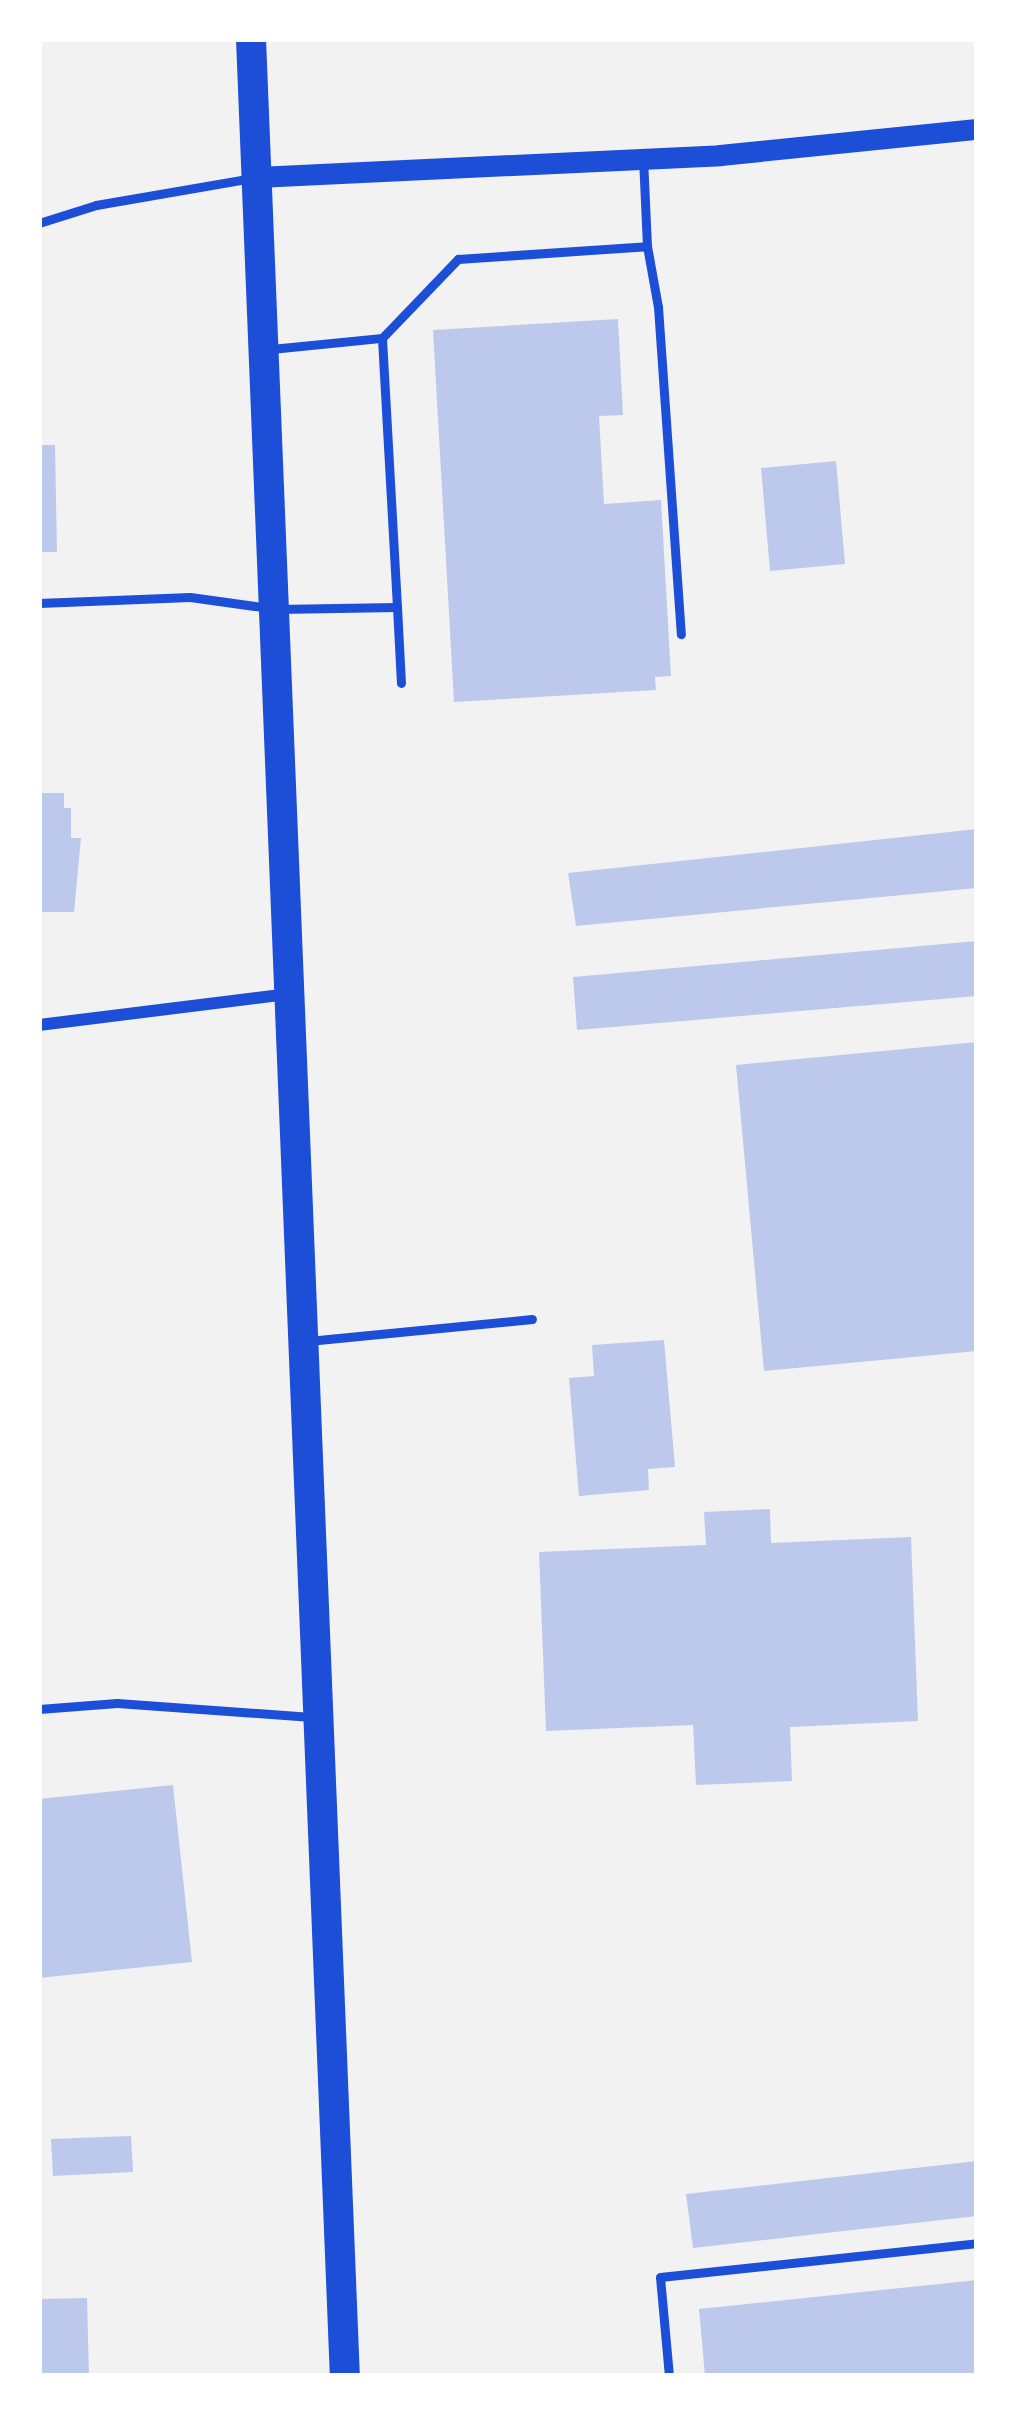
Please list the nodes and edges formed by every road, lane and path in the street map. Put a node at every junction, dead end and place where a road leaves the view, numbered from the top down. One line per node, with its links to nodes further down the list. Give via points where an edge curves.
1 (251, 39): 4 (main road)
2 (977, 129): 3 (street)
3 (643, 158): 4 (street); 6 (lane)
4 (257, 177): 5 (lane); 8 (main road)
5 (39, 223)
6 (647, 246): 7 (lane, via 458,259); 12 (lane)
7 (382, 338): 8 (lane); 10 (lane)
8 (265, 350): 11 (main road)
9 (39, 604): 11 (lane, via 190,597)
10 (397, 607): 11 (lane); 13 (lane)
11 (277, 609): 14 (main road)
12 (681, 634)
13 (401, 683)
14 (290, 994): 15 (street); 17 (main road)
15 (39, 1025)
16 (532, 1319): 17 (lane)
17 (303, 1341): 19 (main road)
18 (39, 1709): 19 (lane, via 117,1703)
19 (316, 1718): 21 (main road)
20 (977, 2243): 22 (lane, via 660,2277)
21 (345, 2376)
22 (669, 2376)

